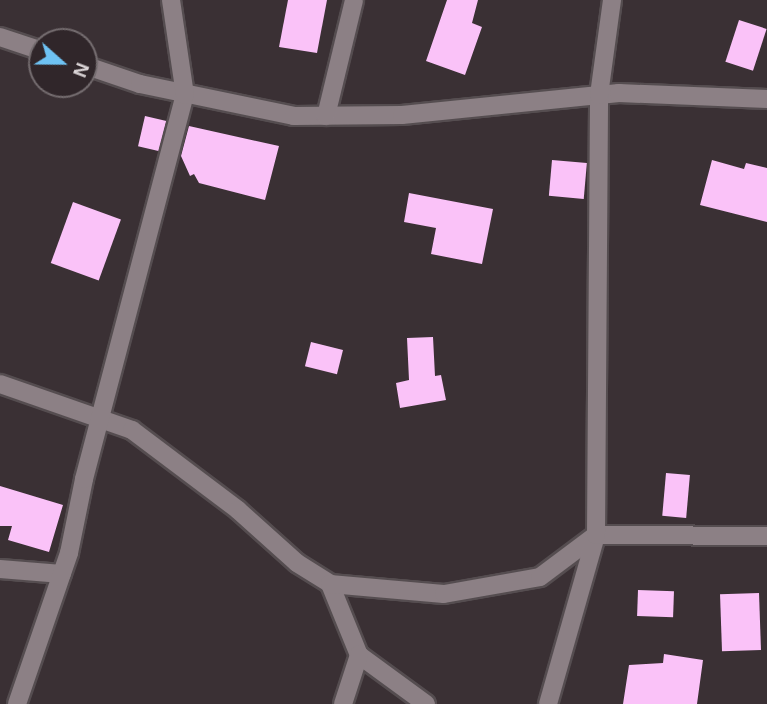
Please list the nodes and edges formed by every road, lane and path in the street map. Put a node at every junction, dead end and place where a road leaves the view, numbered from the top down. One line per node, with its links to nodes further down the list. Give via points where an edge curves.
1 (171, 0): 7 (street)
2 (354, 0): 10 (street)
3 (612, 0): 8 (street)
4 (0, 37): 5 (street)
5 (28, 46)
6 (98, 70): 7 (street)
7 (185, 95): 10 (street, via 294,116); 12 (street)
8 (599, 95): 9 (street); 10 (street, via 402,115); 13 (street)
9 (767, 99)
10 (326, 116)
11 (0, 384): 12 (street)
12 (100, 419): 16 (street); 17 (street, via 132,430)
13 (596, 535): 14 (street); 17 (street, via 540,577 444,593); 22 (street)
14 (767, 536)
15 (0, 569): 16 (street)
16 (62, 574): 19 (street)
17 (330, 584): 18 (street)
18 (359, 655): 20 (street); 21 (street)
19 (17, 704)
20 (343, 704)
21 (426, 704)
22 (548, 704)

